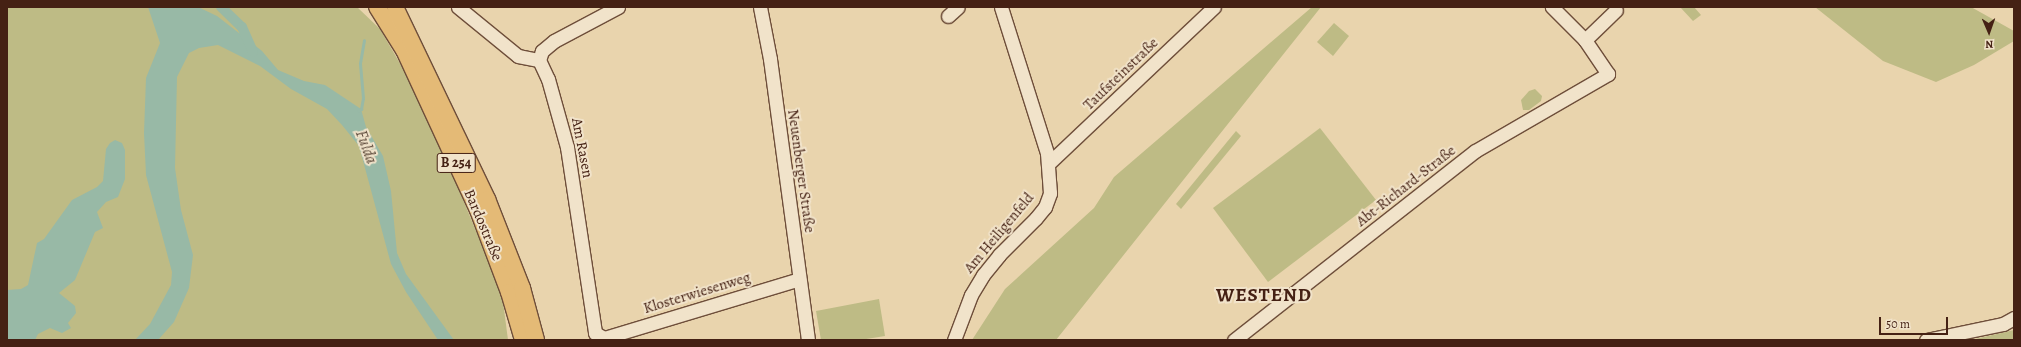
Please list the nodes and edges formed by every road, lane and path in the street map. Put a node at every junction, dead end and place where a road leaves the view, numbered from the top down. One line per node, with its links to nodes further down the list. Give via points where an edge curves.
1 (377, 7): 18 (main road, Bardostraße / B 254, via 404,50 478,210 510,292)
2 (395, 7): 19 (main road, Bardostraße / B 254, via 493,212 522,288)
3 (458, 7): 13 (street, via 518,56)
4 (618, 7): 13 (street, via 554,41 542,51)
5 (760, 7): 15 (street, Neuenberger Straße, via 770,59)
6 (958, 7): 11 (street)
7 (1001, 7): 14 (street, Am Heiligenfeld)
8 (1214, 7): 14 (street, Taufsteinstraße)
9 (1552, 7): 12 (street)
10 (1616, 10): 12 (street)
11 (948, 16)
12 (1585, 40): 22 (street, Abt-Richard-Straße, via 1608,74 1475,151)
13 (538, 60): 17 (street, Am Rasen, via 548,79 567,146 591,319 595,332)
14 (1050, 163): 21 (street, Am Heiligenfeld, via 1050,193 1045,207 983,275 971,295)
15 (799, 279): 17 (street, Klosterwiesenweg); 20 (street, Neuenberger Straße)
16 (2014, 318): 23 (street, via 2003,324)
17 (604, 338)
18 (523, 340)
19 (536, 340)
20 (808, 340)
21 (954, 340)
22 (1234, 340)
23 (1926, 340)

